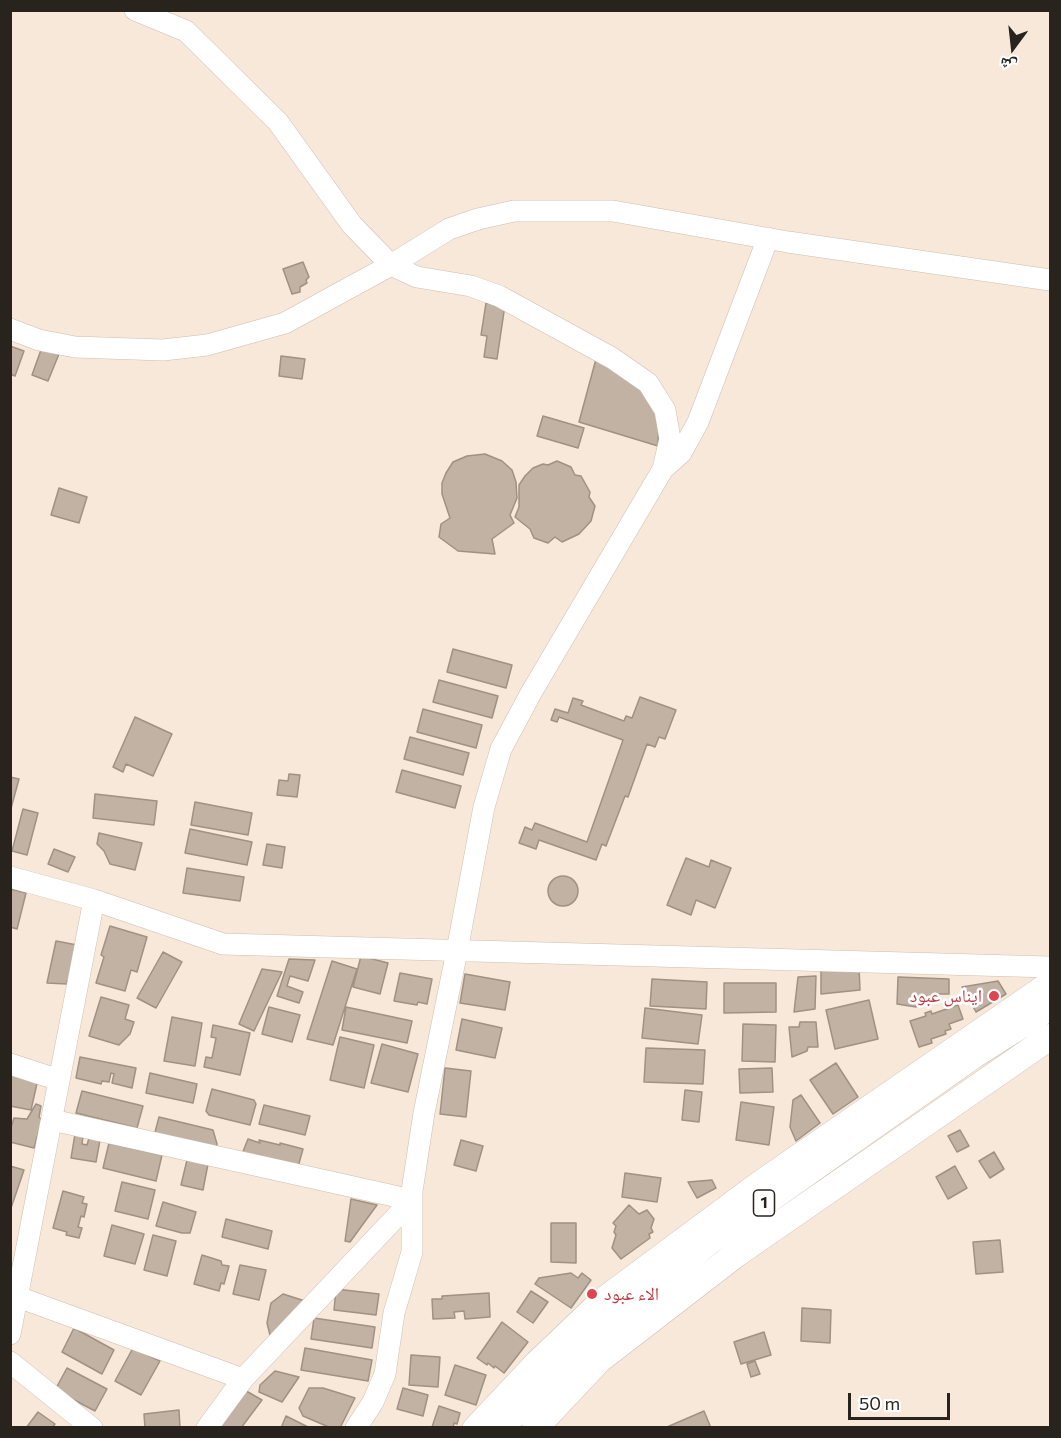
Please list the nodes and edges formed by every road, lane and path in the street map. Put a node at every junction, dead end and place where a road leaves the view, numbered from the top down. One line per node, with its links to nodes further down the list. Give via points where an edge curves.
1 (135, 10): 3 (street, via 186,31 270,114 352,225)
2 (768, 238): 3 (street, via 612,211 514,210 449,229); 4 (street); 6 (street, via 698,422 681,453)
3 (391, 266): 5 (street, via 285,323 207,345 163,350 75,347); 6 (street, via 417,277 471,286 499,296 612,358 648,383 665,410 670,439)
4 (1050, 280)
5 (10, 329)
6 (663, 469): 9 (street, via 501,749 484,807)
7 (10, 877): 8 (street)
8 (94, 900): 9 (street, via 223,944); 15 (street)
9 (458, 951): 10 (street); 17 (street, via 424,1113)
10 (1050, 967)
11 (1050, 981): 25 (street, via 757,1183 601,1299 536,1360)
12 (1050, 1007): 26 (main road, 1, via 974,1055 710,1241 583,1342)
13 (1050, 1036): 27 (main road, 1, via 735,1255 599,1360)
14 (10, 1064): 15 (street)
15 (59, 1080): 16 (street)
16 (52, 1120): 17 (street); 18 (street)
17 (412, 1200): 21 (street); 24 (street, via 412,1252 394,1313 385,1374)
18 (18, 1297): 19 (street); 21 (street)
19 (10, 1334)
20 (10, 1362): 22 (street)
21 (243, 1379): 23 (street)
22 (92, 1428)
23 (207, 1428)
24 (356, 1428)
25 (473, 1428)
26 (501, 1428)
27 (535, 1428)

